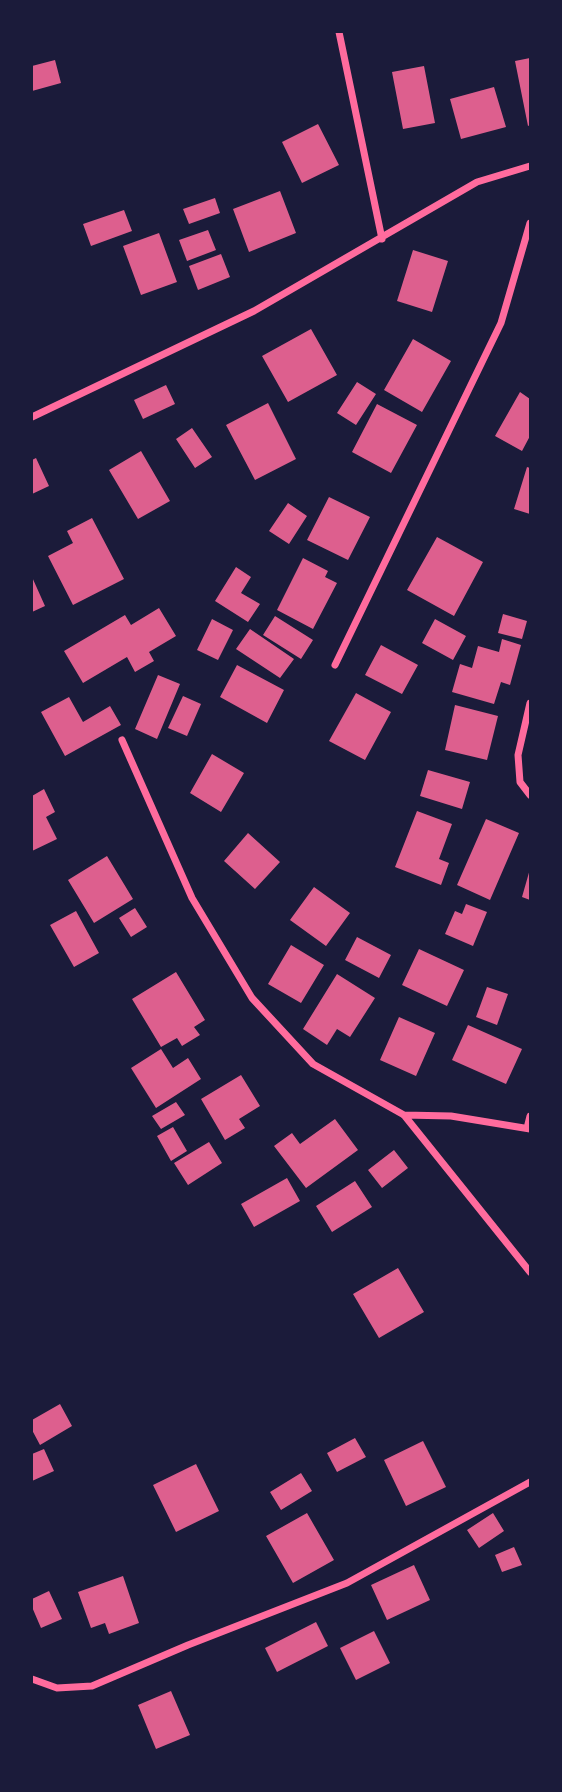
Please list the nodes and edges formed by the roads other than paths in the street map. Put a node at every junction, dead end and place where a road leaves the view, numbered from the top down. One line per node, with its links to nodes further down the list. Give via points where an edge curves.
1 (339, 32): 4 (street)
2 (530, 166): 4 (street, via 477,182)
3 (530, 223): 6 (street, via 501,323)
4 (382, 239): 5 (street, via 254,311)
5 (32, 417)
6 (335, 665)
7 (530, 703): 9 (street, via 518,755 520,782)
8 (122, 740): 10 (street, via 192,898 252,998 313,1065)
9 (530, 795)
10 (404, 1115): 12 (street, via 451,1116); 13 (street)
11 (530, 1116): 12 (street)
12 (529, 1128)
13 (530, 1272)
14 (530, 1482): 15 (street, via 347,1583 92,1686 57,1688)
15 (32, 1679)

